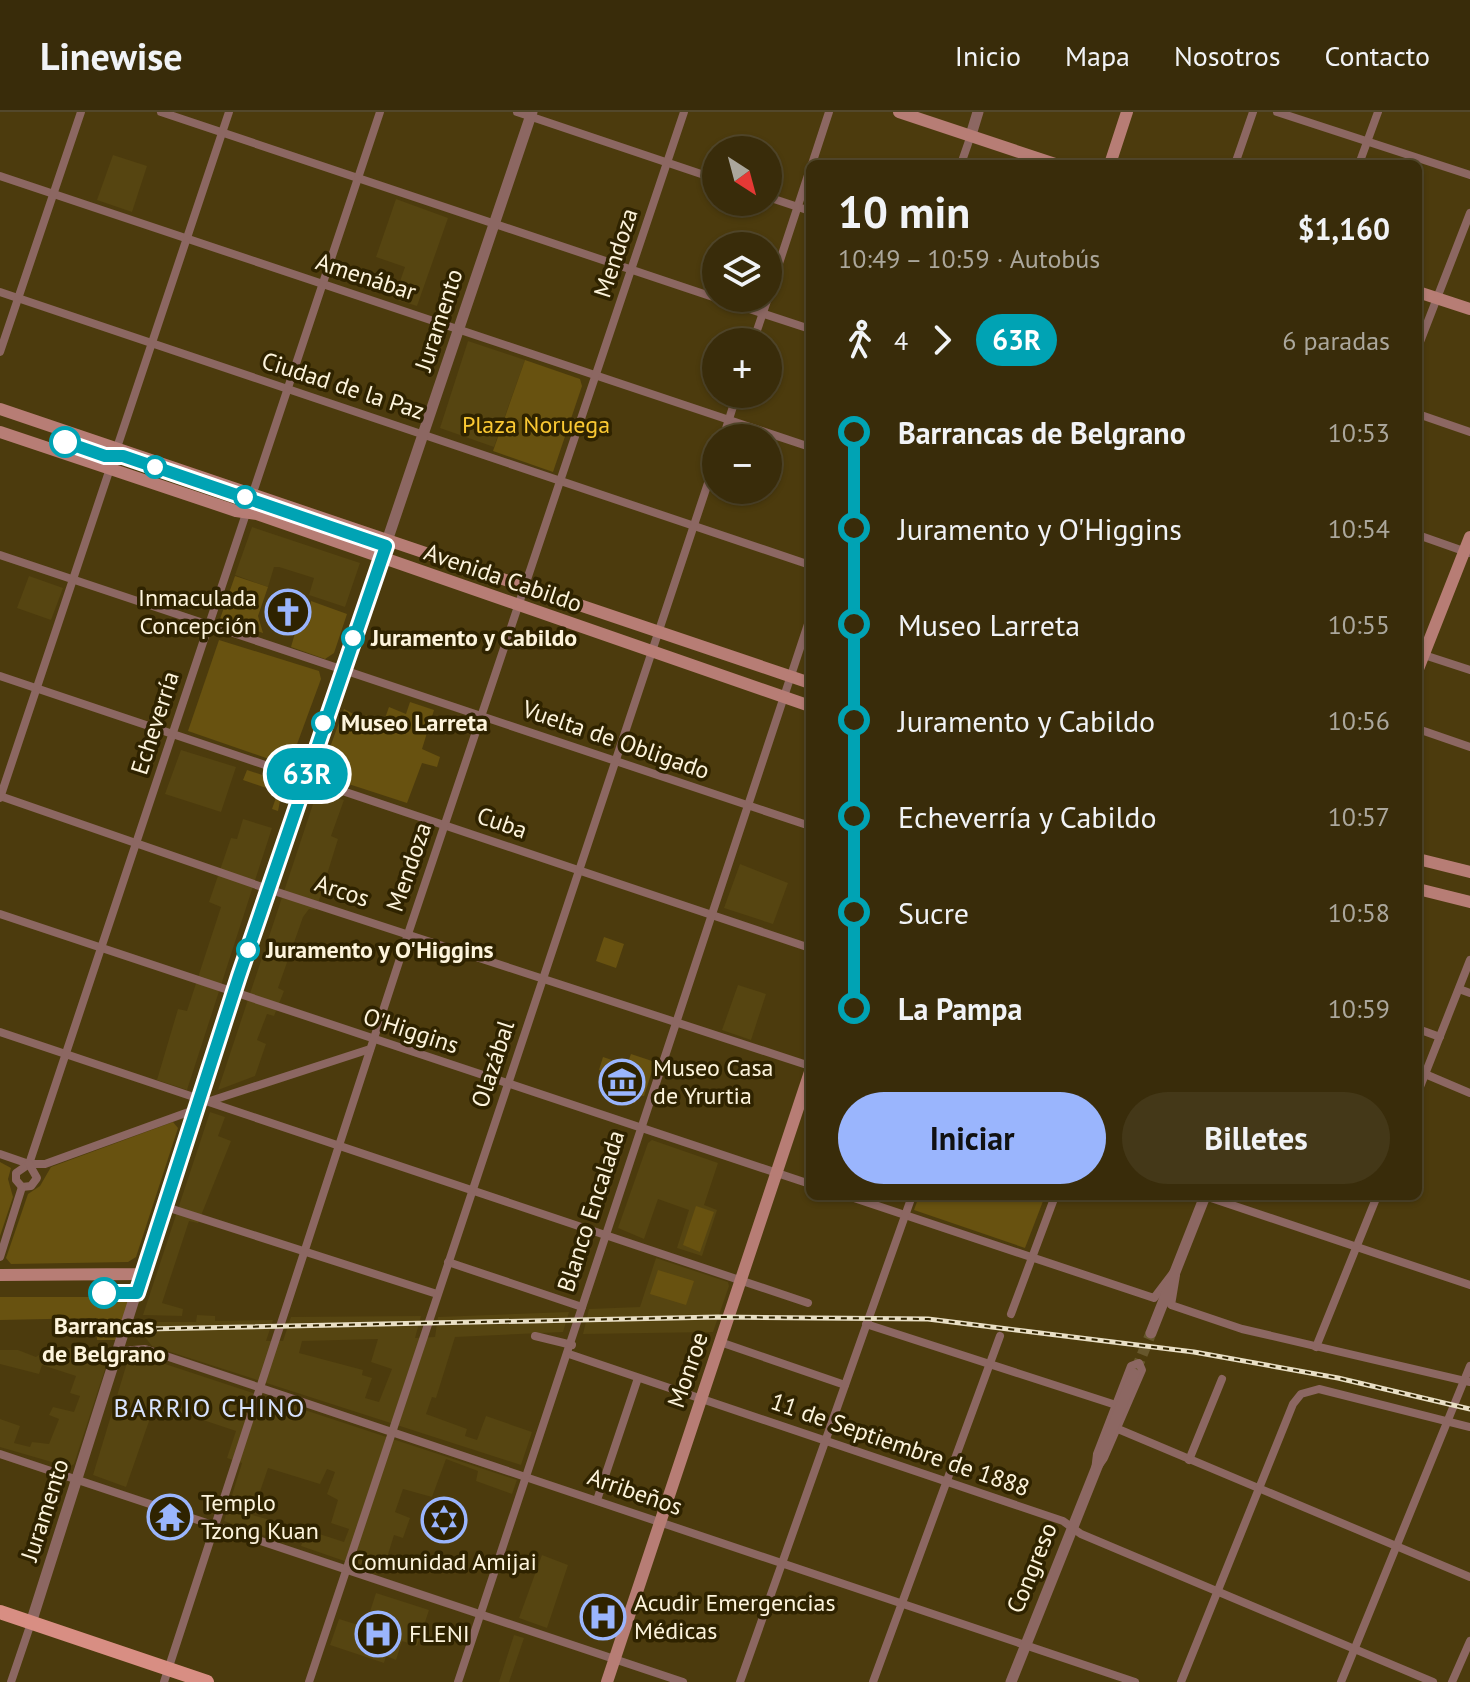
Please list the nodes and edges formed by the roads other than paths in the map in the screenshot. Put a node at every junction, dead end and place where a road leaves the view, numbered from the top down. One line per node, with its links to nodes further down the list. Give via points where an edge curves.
1 (81, 112): 30 (street)
2 (161, 112): 15 (street)
3 (229, 112): 15 (street)
4 (380, 112): 28 (street, Echeverría)
5 (517, 112): 14 (street)
6 (684, 112): 24 (street, Mendoza)
7 (829, 112): 18 (street)
8 (899, 112): 16 (main road)
9 (978, 112): 16 (street)
10 (1127, 112): 21 (main road)
11 (1253, 112): 22 (street)
12 (1277, 112): 17 (street)
13 (1378, 112): 17 (street)
14 (531, 114): 24 (street); 35 (street, Juramento)
15 (222, 133): 28 (street); 36 (street)
16 (971, 135): 19 (street); 20 (main road)
17 (1367, 141): 23 (street); 26 (street)
18 (813, 160)
19 (962, 160)
20 (1043, 160)
21 (1111, 160)
22 (1236, 160)
23 (1360, 160)
24 (667, 163): 25 (street); 38 (street, Mendoza)
25 (702, 174)
26 (1470, 175)
27 (0, 176): 30 (street, Amenábar)
28 (357, 179): 35 (street); 39 (street, Echeverría)
29 (806, 181): 32 (street)
30 (53, 193): 36 (street, Amenábar); 43 (street)
31 (782, 202): 32 (street)
32 (797, 207): 33 (street); 37 (street)
33 (806, 210)
34 (1470, 213): 44 (street)
35 (494, 224): 38 (street); 50 (street, Juramento)
36 (187, 239): 39 (street, Amenábar); 52 (street)
37 (782, 254)
38 (631, 269): 41 (street); 54 (street, Mendoza)
39 (323, 284): 50 (street, Amenábar); 55 (street, Echeverría)
40 (0, 292): 43 (street, Ciudad de la Paz)
41 (702, 293)
42 (1422, 293): 44 (main road)
43 (18, 298): 52 (street, Ciudad de la Paz); 53 (street)
44 (1437, 298): 45 (main road); 51 (street)
45 (1470, 309)
46 (756, 312): 47 (street)
47 (762, 314): 48 (street); 49 (street)
48 (758, 328)
49 (806, 328)
50 (459, 329): 54 (street, Amenábar); 63 (street, Juramento)
51 (1422, 337)
52 (153, 344): 55 (street, Ciudad de la Paz); 65 (street)
53 (0, 352)
54 (596, 375): 59 (street, Amenábar); 67 (street, Mendoza)
55 (288, 389): 63 (street, Ciudad de la Paz); 68 (street, Echeverría)
56 (733, 408): 59 (street)
57 (0, 409): 65 (main road, Avenida Cabildo)
58 (1422, 415): 62 (street)
59 (729, 420): 60 (street); 64 (street, Amenábar)
60 (728, 424)
61 (0, 432): 66 (main road, Avenida Cabildo)
62 (1470, 432)
63 (425, 434): 67 (street, Ciudad de la Paz); 74 (street, Juramento)
64 (806, 446)
65 (118, 449): 66 (street); 68 (main road, Avenida Cabildo)
66 (111, 469): 70 (main road, Avenida Cabildo); 78 (street)
67 (561, 482): 71 (street, Ciudad de la Paz); 79 (street, Mendoza)
68 (252, 495): 70 (street, Echeverría); 74 (main road, Avenida Cabildo)
69 (702, 500): 71 (street, Olazábal)
70 (246, 512): 74 (main road, Avenida Cabildo); 81 (street, Echeverría)
71 (693, 526): 77 (street, Ciudad de la Paz); 83 (street, Olazábal)
72 (1422, 536): 75 (street)
73 (1470, 537): 75 (main road)
74 (385, 548): 79 (main road, Avenida Cabildo); 80 (main road, Avenida Cabildo); 87 (main road)
75 (1468, 552): 84 (main road)
76 (0, 555): 78 (street, Vuelta de Obligado)
77 (806, 564)
78 (74, 579): 81 (street, Vuelta de Obligado); 92 (street)
79 (524, 586): 80 (street, Mendoza); 83 (main road, Avenida Cabildo)
80 (517, 607): 85 (main road, Avenida Cabildo); 95 (street, Mendoza)
81 (209, 624): 87 (street, Vuelta de Obligado); 97 (street, Echeverría)
82 (806, 630): 90 (street, Blanco Encalada)
83 (658, 632): 85 (street, Olazábal); 90 (main road, Avenida Cabildo)
84 (1422, 652)
85 (651, 653): 93 (main road, Avenida Cabildo); 99 (street, Olazábal)
86 (1422, 654): 88 (street)
87 (342, 670): 95 (street, Vuelta de Obligado); 100 (main road)
88 (1470, 670)
89 (0, 676): 92 (street, Cuba)
90 (790, 677): 91 (main road, Avenida Cabildo); 93 (street, Blanco Encalada)
91 (806, 682)
92 (37, 689): 97 (street, Cuba); 101 (street)
93 (783, 697): 94 (main road, Avenida Cabildo); 102 (street, Blanco Encalada)
94 (806, 705)
95 (482, 716): 99 (street, Vuelta de Obligado); 103 (street, Mendoza)
96 (1422, 730): 98 (street)
97 (172, 734): 100 (street, Cuba); 105 (street, Echeverría)
98 (1470, 747)
99 (615, 760): 102 (street, Vuelta de Obligado); 107 (street, Olazábal)
100 (304, 780): 103 (street, Cuba); 109 (main road)
101 (0, 797): 105 (street, Arcos)
102 (748, 805): 104 (street, Vuelta de Obligado); 113 (street, Blanco Encalada)
103 (444, 825): 107 (street, Cuba); 114 (street, Mendoza)
104 (806, 825)
105 (136, 842): 109 (street, Arcos); 116 (street, Echeverría)
106 (1422, 860): 108 (main road)
107 (578, 870): 113 (street, Cuba); 118 (street, Olazábal)
108 (1470, 872)
109 (268, 889): 114 (street, Arcos); 121 (main road)
110 (1422, 890): 111 (main road)
111 (1470, 902)
112 (0, 914): 116 (street, O'Higgins)
113 (712, 916): 115 (street, Cuba); 122 (street, Blanco Encalada)
114 (408, 934): 118 (street, Arcos); 126 (street, Mendoza)
115 (806, 947)
116 (100, 948): 121 (street, O'Higgins); 127 (street, Echeverría)
117 (1470, 960): 119 (street)
118 (543, 978): 122 (street, Arcos); 132 (street, Olazábal)
119 (1459, 989): 120 (street); 125 (street)
120 (1470, 993)
121 (233, 994): 126 (street, O'Higgins); 134 (main road)
122 (677, 1022): 128 (street, Arcos); 136 (street, Blanco Encalada)
123 (1422, 1030): 125 (street)
124 (0, 1032): 127 (street)
125 (1440, 1037): 129 (street)
126 (372, 1044): 132 (street, O'Higgins); 134 (street); 137 (street, Mendoza)
127 (65, 1054): 134 (street); 139 (street, Echeverría)
128 (806, 1068)
129 (1425, 1074): 131 (street); 133 (street)
130 (806, 1081): 140 (main road, Monroe)
131 (1422, 1082)
132 (508, 1084): 136 (street, O'Higgins); 143 (street, Olazábal)
133 (1470, 1093)
134 (204, 1099): 135 (main road); 137 (street)
135 (194, 1110): 139 (street, via 45,1164); 150 (main road)
136 (641, 1128): 140 (street, O'Higgins); 152 (street, Blanco Encalada)
137 (339, 1145): 143 (street); 154 (street, Mendoza)
138 (0, 1154): 139 (street)
139 (29, 1164): 142 (street, Echeverría, via 16,1173); 142 (street, Echeverría, via 37,1178)
140 (776, 1172): 141 (street, O'Higgins); 161 (main road, Monroe)
141 (806, 1183)
142 (22, 1187): 155 (street, Echeverría)
143 (473, 1188): 152 (street); 157 (street, Olazábal)
144 (860, 1200): 151 (street)
145 (911, 1200): 151 (street)
146 (1053, 1200): 156 (street)
147 (1203, 1200): 158 (street)
148 (1217, 1200): 153 (street)
149 (1375, 1200): 153 (street)
150 (163, 1206): 154 (street); 159 (main road)
151 (905, 1215): 156 (street); 167 (street)
152 (606, 1234): 161 (street); 165 (street, Blanco Encalada)
153 (1357, 1247): 162 (street); 172 (street)
154 (304, 1251): 163 (street); 182 (street, Mendoza)
155 (0, 1257)
156 (1032, 1257): 158 (street, via 1154,1298); 166 (street)
157 (448, 1262): 163 (street, Olazábal); 165 (street)
158 (1177, 1270): 168 (street); 172 (street, via 1171,1305)
159 (142, 1274): 160 (main road); 174 (street, Juramento)
160 (0, 1275)
161 (741, 1279): 164 (street); 171 (main road, Monroe)
162 (1470, 1285)
163 (437, 1294): 188 (street, Olazábal)
164 (808, 1303)
165 (582, 1307): 173 (street, Blanco Encalada)
166 (1011, 1314)
167 (866, 1324): 175 (street); 181 (street)
168 (1151, 1333)
169 (535, 1336): 173 (street, 11 de Septiembre de 1888)
170 (1000, 1336): 175 (street)
171 (720, 1342): 181 (street); 183 (main road, Monroe)
172 (1316, 1347): 180 (street)
173 (570, 1350): 178 (street, 11 de Septiembre de 1888); 193 (street, Blanco Encalada)
174 (120, 1351): 182 (street, Arribeños, via 145,1349); 194 (street, Juramento)
175 (991, 1364): 184 (street); 195 (street)
176 (1470, 1366): 180 (street)
177 (1134, 1374): 192 (street, Congreso)
178 (638, 1378): 183 (street, 11 de Septiembre de 1888); 197 (street)
179 (1222, 1379): 191 (street)
180 (1467, 1382): 185 (street)
181 (845, 1385): 189 (street)
182 (260, 1387): 188 (street, Arribeños); 199 (street, Mendoza)
183 (702, 1399): 189 (street, 11 de Septiembre de 1888); 198 (main road, Monroe)
184 (1116, 1405): 187 (street, Congreso, via 1131,1366 1139,1363 1142,1370); 192 (street, Congreso)
185 (1449, 1421): 186 (street); 196 (street, via 1319,1389 1301,1394); 201 (street)
186 (1470, 1427)
187 (1118, 1429): 191 (street); 192 (street, Congreso)
188 (393, 1431): 193 (street, Arribeños); 203 (street, Olazábal)
189 (825, 1441): 195 (street, 11 de Septiembre de 1888); 202 (street)
190 (0, 1454): 194 (street)
191 (1189, 1460): 196 (street)
192 (1095, 1471): 200 (street, Congreso)
193 (527, 1476): 197 (street, Arribeños); 208 (street, Blanco Encalada)
194 (78, 1480): 199 (street); 209 (street, Juramento)
195 (948, 1482): 200 (street, 11 de Septiembre de 1888); 206 (street)
196 (1260, 1489): 201 (street); 205 (street)
197 (597, 1500): 198 (street, Arribeños)
198 (661, 1522): 202 (street, Arribeños); 213 (main road, Monroe)
199 (216, 1525): 203 (street); 214 (street, Mendoza)
200 (1072, 1527): 205 (street, 11 de Septiembre de 1888); 211 (street, Congreso)
201 (1396, 1547): 204 (street); 212 (street)
202 (782, 1563): 206 (street, Arribeños); 221 (street)
203 (346, 1569): 208 (street); 217 (street, Olazábal)
204 (1470, 1577)
205 (1218, 1592): 212 (street, 11 de Septiembre de 1888); 225 (street)
206 (903, 1604): 211 (street, Arribeños); 222 (street)
207 (0, 1612): 209 (main road)
208 (481, 1614): 213 (street); 218 (street, Blanco Encalada)
209 (31, 1623): 214 (main road); 215 (street, Juramento)
210 (1470, 1641): 228 (street)
211 (1025, 1646): 223 (street, Congreso); 224 (street, Arribeños)
212 (1354, 1650): 226 (street); 227 (street, 11 de Septiembre de 1888)
213 (615, 1659): 219 (main road, Monroe); 220 (street)
214 (166, 1675): 216 (main road)
215 (11, 1682)
216 (207, 1682)
217 (309, 1682)
218 (458, 1682)
219 (607, 1682)
220 (683, 1682)
221 (740, 1682)
222 (873, 1682)
223 (1011, 1682)
224 (1135, 1682)
225 (1181, 1682)
226 (1341, 1682)
227 (1433, 1682)
228 (1452, 1682)

